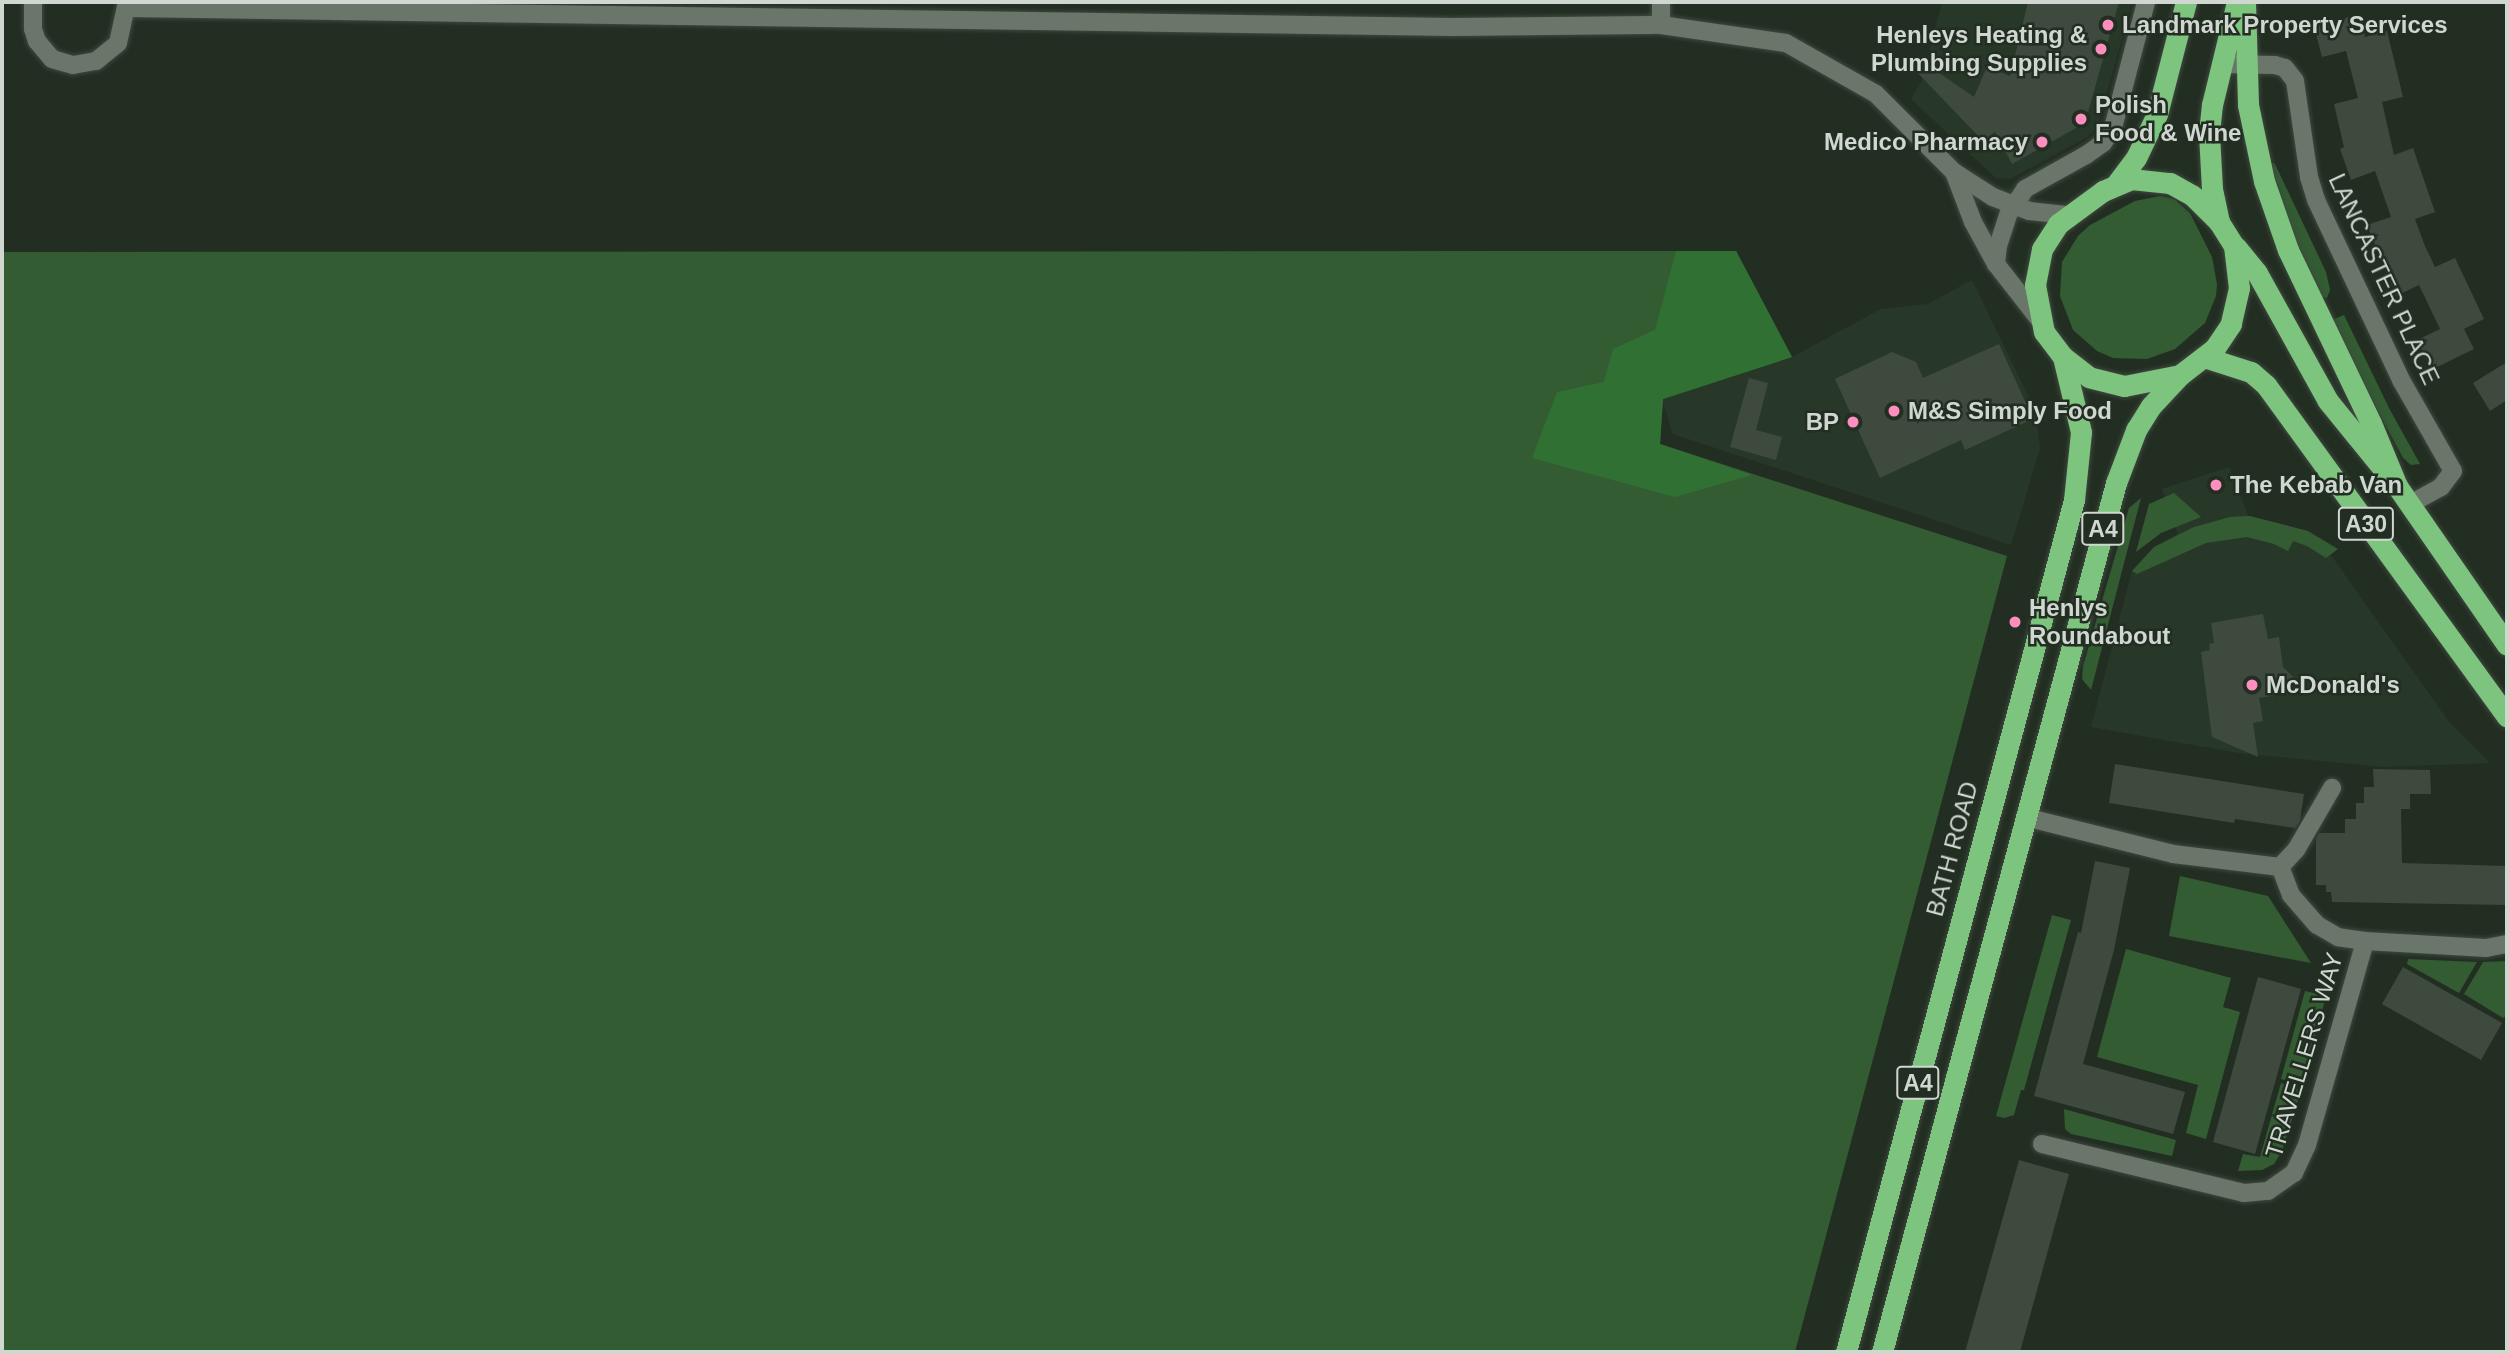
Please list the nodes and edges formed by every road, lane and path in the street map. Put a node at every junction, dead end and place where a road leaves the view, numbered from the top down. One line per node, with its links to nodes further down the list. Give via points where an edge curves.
1 (33, 2): 7 (street, via 33,29 43,50 52,59 74,65 96,61 118,43)
2 (1661, 2): 10 (street)
3 (2146, 2): 15 (street, via 2113,128 2103,143 2025,189)
4 (2186, 2): 14 (highway, via 2157,114 2136,158)
5 (2237, 2): 11 (highway)
6 (2245, 2): 12 (highway)
7 (127, 5): 8 (street)
8 (318, 7): 9 (street)
9 (700, 9): 10 (street, via 1480,27)
10 (1661, 25): 13 (street, via 1786,43 1876,94)
11 (2221, 64): 12 (street, LANCASTER PLACE); 17 (highway, via 2209,133)
12 (2246, 64): 24 (highway, via 2256,152 2288,250); 25 (street, LANCASTER PLACE, via 2285,68 2295,80 2316,200 2401,380 2452,467 2453,474 2446,482)
13 (1954, 172): 15 (street); 19 (street)
14 (2117, 183): 16 (highway); 17 (highway, via 2143,178 2169,183 2193,196)
15 (2013, 205): 16 (street); 19 (street)
16 (2068, 215): 20 (highway, via 2049,235 2037,265)
17 (2218, 222): 18 (highway)
18 (2234, 246): 22 (highway, via 2240,272 2236,310 2225,337); 24 (highway, A30, via 2257,273 2328,401)
19 (1996, 264): 20 (street)
20 (2039, 319): 21 (highway)
21 (2063, 357): 23 (highway, via 2090,377 2111,384 2141,384); 34 (highway, BATH ROAD / A4, via 2081,432 2074,500)
22 (2204, 357): 23 (highway); 27 (highway, A30, via 2251,372 2266,385)
23 (2180, 375): 29 (highway, A4, via 2151,406 2127,448)
24 (2397, 486): 25 (highway, A30)
25 (2410, 505): 26 (highway, A30)
26 (2507, 646)
27 (2507, 718)
28 (2332, 788): 30 (street, via 2296,850)
29 (2025, 817): 30 (street, via 2173,854); 35 (highway, A4)
30 (2280, 867): 31 (street, TRAVELLERS WAY, via 2291,895 2317,925 2338,937)
31 (2365, 941): 32 (street, TRAVELLERS WAY, via 2486,948); 33 (street, TRAVELLERS WAY, via 2302,1160 2277,1186 2244,1193)
32 (2507, 944)
33 (2042, 1144)
34 (1846, 1352)
35 (1882, 1352)

